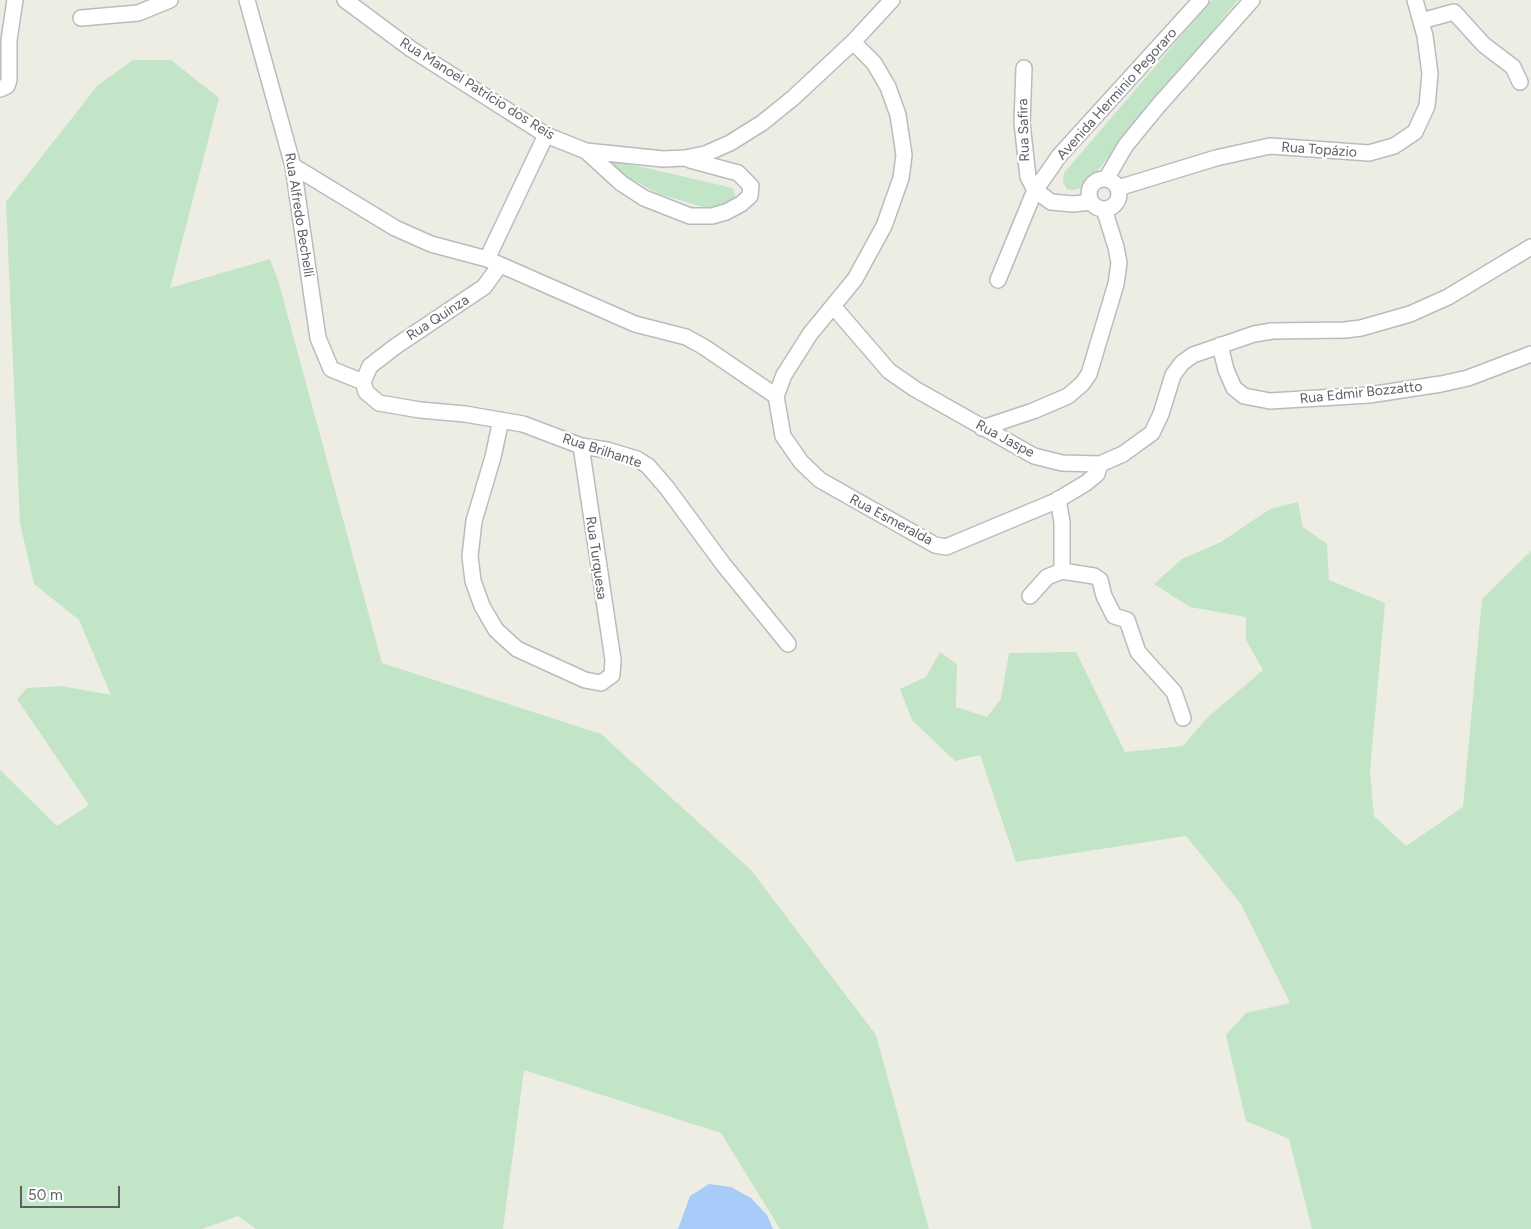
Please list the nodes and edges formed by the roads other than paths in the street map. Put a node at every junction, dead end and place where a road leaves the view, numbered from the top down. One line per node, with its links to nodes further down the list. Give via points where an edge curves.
1 (15, 0): 14 (street, via 9,80 7,86)
2 (170, 0): 9 (street, via 138,13)
3 (247, 0): 18 (street, Rua Alfredo Bechelli)
4 (345, 0): 15 (street, Rua Manoel Patrício dos Reis, via 411,49)
5 (892, 0): 11 (street, Rua Manoel Patrício dos Reis)
6 (1201, 0): 20 (street, Avenida Herminio Pegoraro, via 1059,156)
7 (1252, 0): 19 (street, via 1126,145)
8 (1415, 0): 10 (street, Rua Topázio)
9 (81, 18)
10 (1421, 21): 13 (street, via 1454,12 1484,45 1513,67); 19 (street, Rua Topázio, via 1430,74 1427,106 1415,132 1394,146 1369,153 1270,146)
11 (853, 42): 17 (street, Rua Manoel Patrício dos Reis, via 762,123 730,143); 25 (street, via 874,63 888,87 898,115 904,155 901,178 884,226 855,279)
12 (1024, 68): 20 (street, Rua Safira, via 1023,147 1026,172)
13 (1520, 82)
14 (0, 89)
15 (546, 135): 16 (street, Rua Manoel Patrício dos Reis); 23 (street, Rua Quinza)
16 (586, 151): 17 (street, Rua Manoel Patrício dos Reis); 17 (street, via 621,183 644,198 690,216 726,212 750,196 751,186 738,173)
17 (685, 158)
18 (293, 166): 23 (street, via 396,228 431,244); 28 (street, Rua Alfredo Bechelli, via 318,338 331,369)
19 (1112, 183): 21 (street, via 1117,202); 21 (street, via 1096,181 1090,188)
20 (1036, 190): 21 (street, via 1051,202); 24 (street, Avenida Herminio Pegoraro)
21 (1098, 206): 31 (street, via 1116,247 1119,263 1116,284 1088,374 1068,396)
22 (1531, 247): 26 (street, Rua Jaspe, via 1448,297 1410,314 1361,328 1272,331)
23 (493, 262): 28 (street, Rua Quinza, via 484,288 370,366); 29 (street, via 635,324 704,346)
24 (998, 280)
25 (833, 306): 29 (street, via 796,354); 31 (street, Rua Jaspe, via 889,371)
26 (1220, 344): 27 (street, Rua Edmir Bozzatto, via 1234,388 1244,396 1270,401 1369,395 1442,384 1468,378); 33 (street, Rua Jaspe, via 1182,363 1173,376 1152,433 1123,454)
27 (1531, 354)
28 (362, 382): 30 (street, Rua Brilhante, via 366,392 379,403)
29 (776, 396): 34 (street, Rua Esmeralda, via 783,436 801,462 820,480 935,545 946,547)
30 (501, 420): 32 (street, Rua Brilhante, via 524,424); 32 (street, Rua Turquesa, via 474,521 470,556 473,581 482,606 496,630 535,659 593,682 607,681 614,670)
31 (982, 428): 33 (street, Rua Jaspe, via 1034,456 1062,463)
32 (581, 446): 37 (street, Rua Brilhante, via 608,450 648,466)
33 (1100, 464): 34 (street, Rua Esmeralda, via 1097,474)
34 (1058, 499): 35 (street, via 1062,522)
35 (1062, 571): 36 (street, via 1047,577); 38 (street, via 1094,576 1100,580 1114,616 1127,620 1138,652 1174,692)
36 (1030, 596)
37 (788, 644)
38 (1184, 718)

